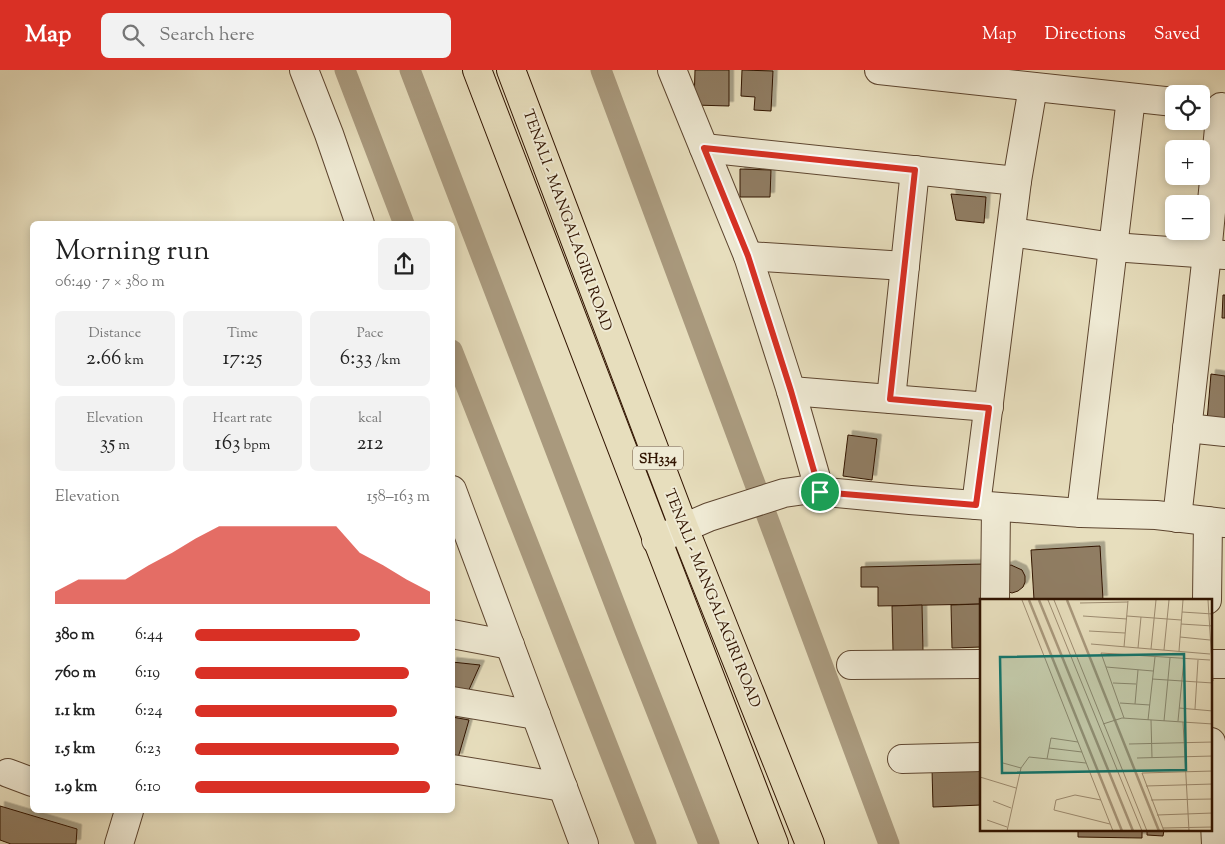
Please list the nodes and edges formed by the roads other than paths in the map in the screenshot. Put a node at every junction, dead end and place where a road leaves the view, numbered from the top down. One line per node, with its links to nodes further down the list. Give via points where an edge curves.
1 (304, 70): 13 (street)
2 (477, 70): 31 (main road, SH334)
3 (511, 70): 30 (main road, TENALI - MANGALAGIRI ROAD / SH334)
4 (672, 70): 10 (street)
5 (879, 70): 6 (street)
6 (1033, 87): 7 (street); 12 (street)
7 (1131, 98): 8 (street); 15 (street)
8 (1165, 101)
9 (1216, 107): 16 (street)
10 (704, 148): 11 (street); 17 (street)
11 (915, 170): 12 (street); 18 (street)
12 (1018, 181): 14 (street)
13 (359, 221)
14 (1011, 232): 15 (street); 21 (street)
15 (1113, 247): 16 (street); 27 (street)
16 (1216, 254): 22 (street)
17 (748, 256): 18 (street); 19 (street)
18 (905, 266): 20 (street)
19 (791, 391): 20 (street); 24 (street)
20 (890, 399): 21 (street)
21 (989, 408): 26 (street)
22 (1187, 428): 23 (street); 28 (street)
23 (1225, 432)
24 (820, 492): 26 (street); 30 (street, via 784,493)
25 (455, 498): 35 (street)
26 (986, 506): 27 (street); 32 (street)
27 (1081, 513): 28 (street)
28 (1177, 518): 29 (street)
29 (1216, 522): 33 (street)
30 (684, 528): 31 (street); 51 (main road, TENALI - MANGALAGIRI ROAD / SH334)
31 (656, 540): 50 (main road, SH334)
32 (995, 599)
33 (1208, 599)
34 (455, 635): 35 (street)
35 (510, 645): 41 (street)
36 (980, 664): 39 (street)
37 (1212, 664): 38 (street)
38 (1225, 664)
39 (851, 665)
40 (455, 702): 41 (street)
41 (536, 715): 46 (street)
42 (1215, 754): 52 (street)
43 (980, 757): 44 (street)
44 (902, 758)
45 (455, 770): 46 (street)
46 (563, 788): 49 (street)
47 (125, 813): 48 (street)
48 (119, 844)
49 (584, 844)
50 (774, 844)
51 (810, 844)
52 (1216, 844)

